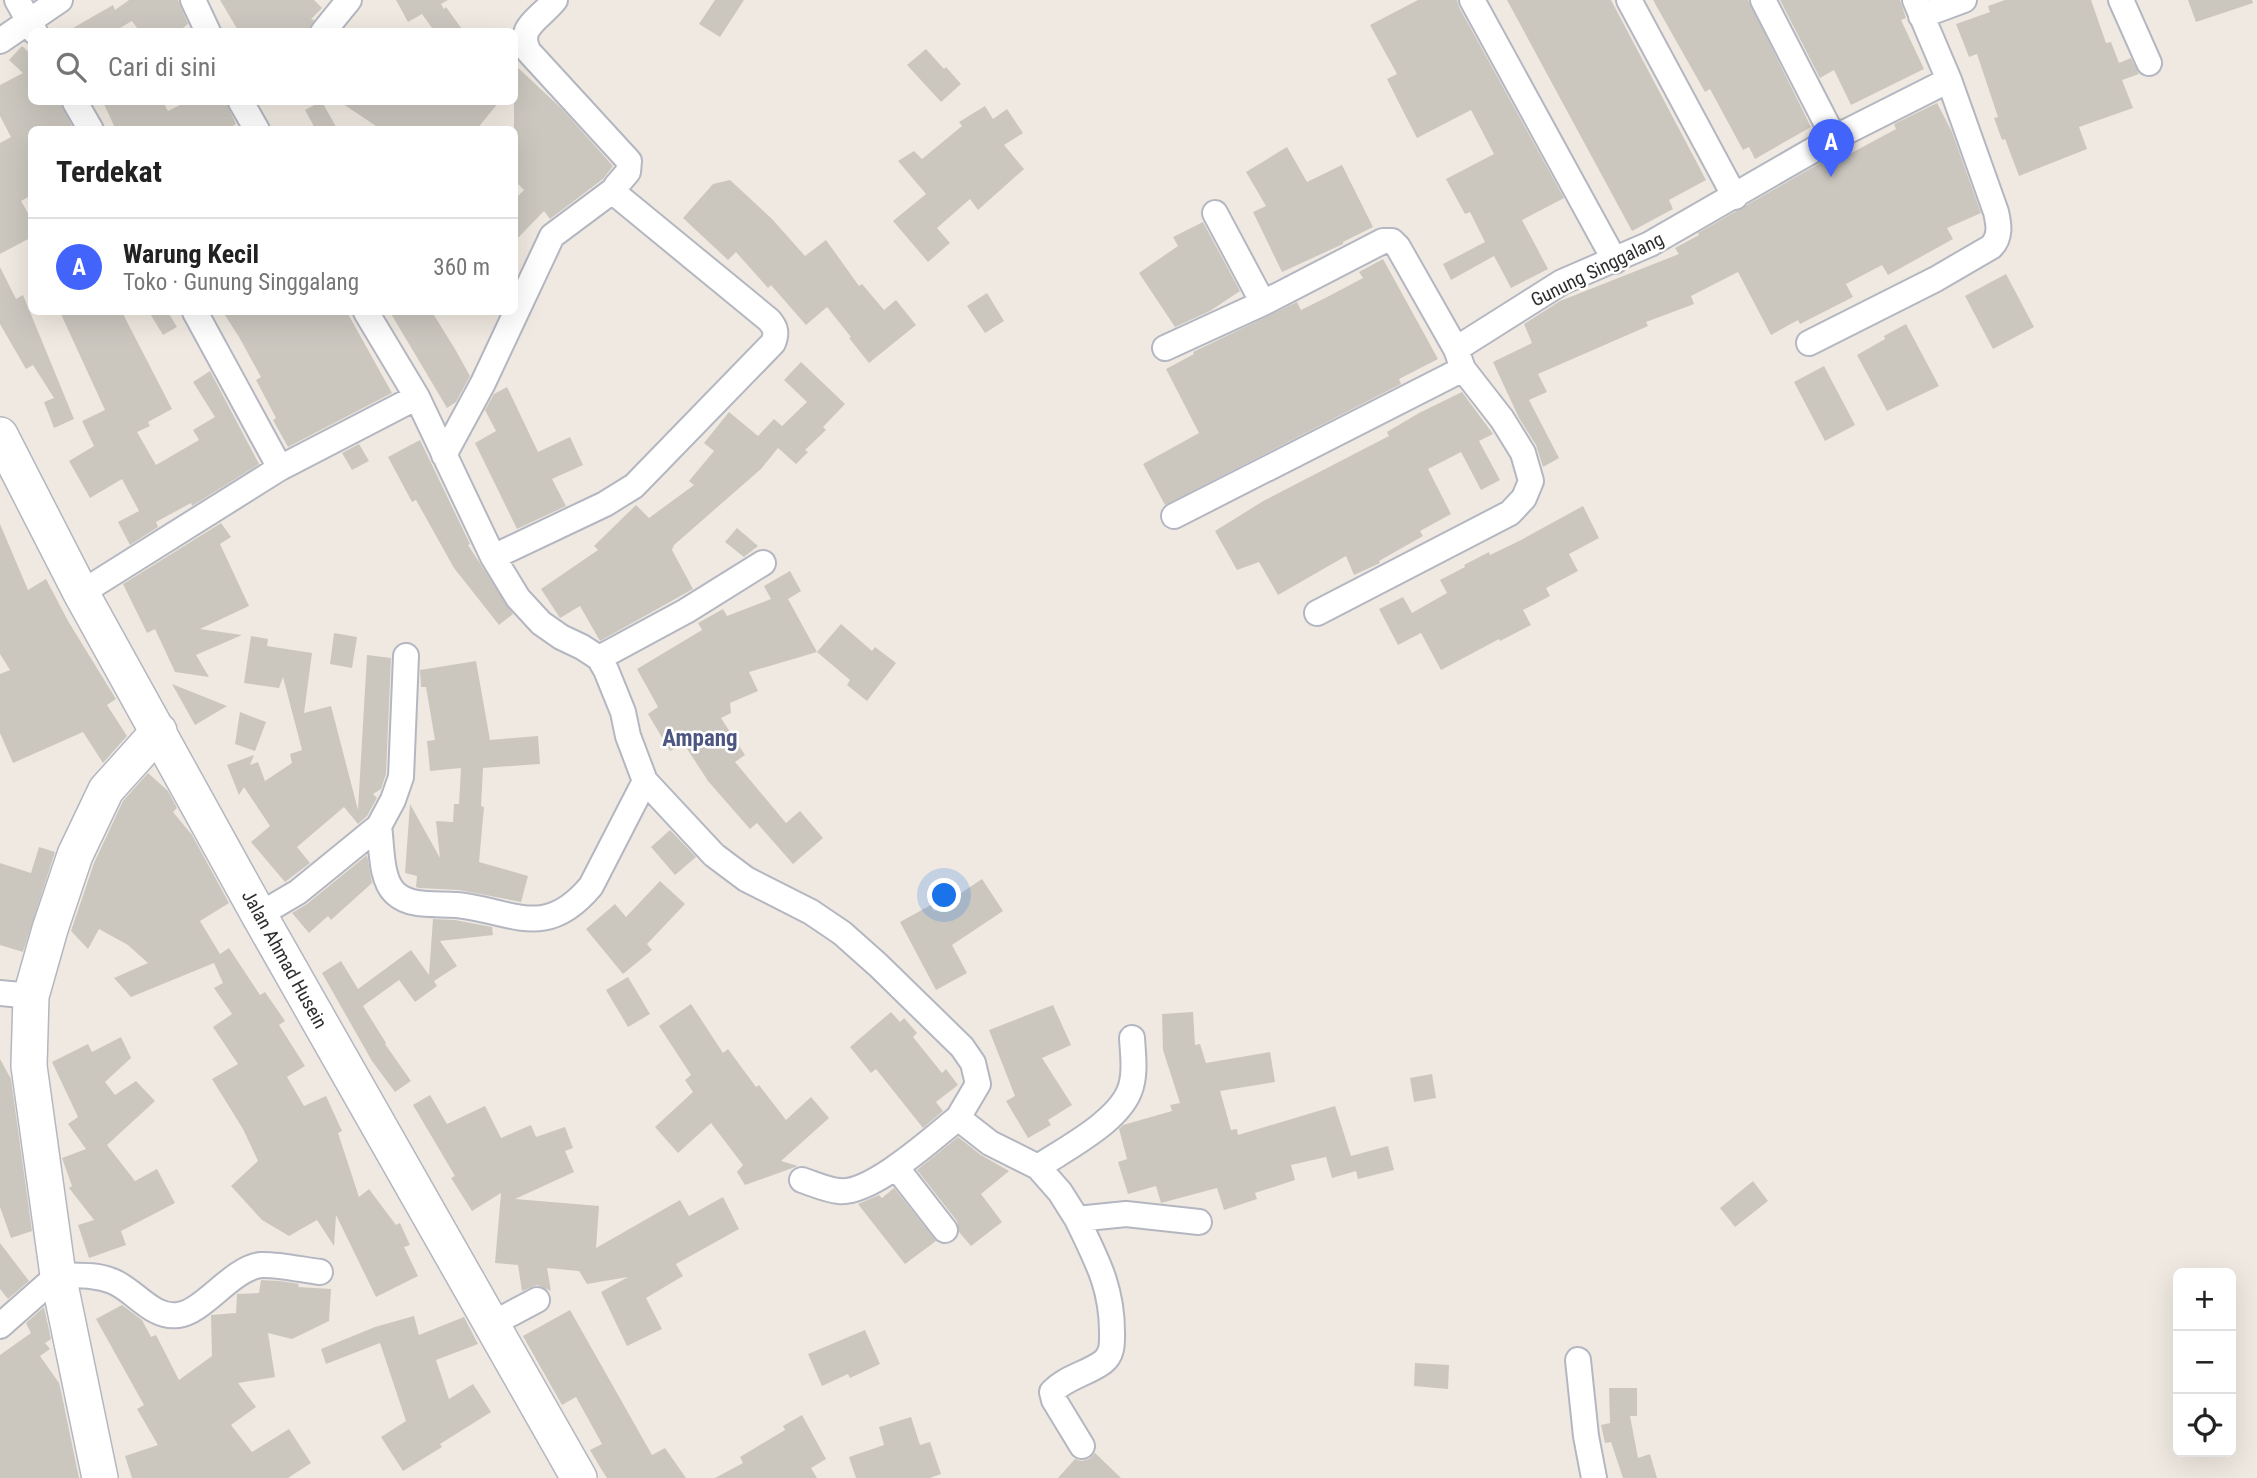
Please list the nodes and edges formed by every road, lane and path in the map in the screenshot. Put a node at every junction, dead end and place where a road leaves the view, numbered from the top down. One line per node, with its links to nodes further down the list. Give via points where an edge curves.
1 (17, 0): 12 (street)
2 (60, 0): 12 (street)
3 (193, 0): 13 (street)
4 (349, 0): 14 (street)
5 (555, 0): 24 (street, via 525,30 524,44 629,161 628,172)
6 (1472, 0): 27 (street)
7 (1629, 0): 25 (street)
8 (1763, 0): 23 (street)
9 (1964, 0): 11 (street)
10 (2121, 0): 17 (street)
11 (1918, 8): 18 (street)
12 (33, 27)
13 (206, 28)
14 (326, 28)
15 (28, 29): 16 (street)
16 (0, 41)
17 (2149, 63)
18 (1949, 80): 23 (street, Gunung Singgalang); 33 (street, via 1996,212 1997,241 1936,279)
19 (77, 105): 21 (street)
20 (246, 105): 22 (street)
21 (89, 126)
22 (255, 126)
23 (1834, 138): 25 (street, Gunung Singgalang)
24 (615, 189): 29 (street, via 552,236); 41 (street, via 769,320 776,336 634,486)
25 (1735, 197): 27 (street, Gunung Singgalang)
26 (1215, 213): 28 (street)
27 (1615, 261): 35 (street, Gunung Singgalang, via 1562,282)
28 (1263, 303): 34 (street); 35 (street, via 1392,241)
29 (518, 308)
30 (197, 315): 39 (street)
31 (368, 315): 36 (street)
32 (515, 315): 38 (street)
33 (1809, 343)
34 (1165, 348)
35 (1460, 359): 40 (street, Gunung Singgalang); 44 (street, via 1523,453 1531,481 1524,498 1510,513)
36 (417, 397): 38 (street); 39 (street)
37 (0, 435): 43 (main road, Jalan Ahmad Husein)
38 (444, 455): 41 (street)
39 (280, 468): 43 (street)
40 (1174, 516)
41 (493, 557): 46 (street, via 518,598 541,623)
42 (763, 563): 46 (street)
43 (80, 593): 47 (main road, Jalan Ahmad Husein)
44 (1317, 613)
45 (406, 656): 49 (street, via 401,777)
46 (598, 658): 48 (street, via 623,712)
47 (159, 732): 50 (main road, Jalan Ahmad Husein); 51 (main road, via 106,790 75,855 50,929)
48 (645, 781): 49 (street, via 591,886 567,908 542,918 527,920 404,900 393,891 386,875); 53 (street, via 714,855 746,879 842,933 962,1047 973,1063 978,1084)
49 (379, 826): 50 (street, via 298,892)
50 (260, 915): 63 (main road, Jalan Ahmad Husein)
51 (16, 994): 61 (main road)
52 (1132, 1038): 55 (street, via 1134,1059 1125,1098 1108,1118)
53 (958, 1118): 54 (street); 55 (street, via 990,1143)
54 (896, 1167): 56 (street, via 841,1192); 59 (street)
55 (1038, 1167): 57 (street)
56 (802, 1180)
57 (1077, 1219): 58 (street, via 1119,1214); 66 (street, via 1103,1274 1112,1311 1111,1353 1052,1392)
58 (1199, 1222)
59 (945, 1230)
60 (320, 1272): 61 (street, via 260,1265 177,1315 154,1310 127,1288 98,1276)
61 (58, 1275): 64 (street); 67 (main road)
62 (537, 1300): 63 (street)
63 (492, 1324): 68 (main road, Jalan Ahmad Husein)
64 (0, 1326)
65 (1578, 1360): 69 (street)
66 (1082, 1446)
67 (100, 1478)
68 (579, 1478)
69 (1594, 1478)

